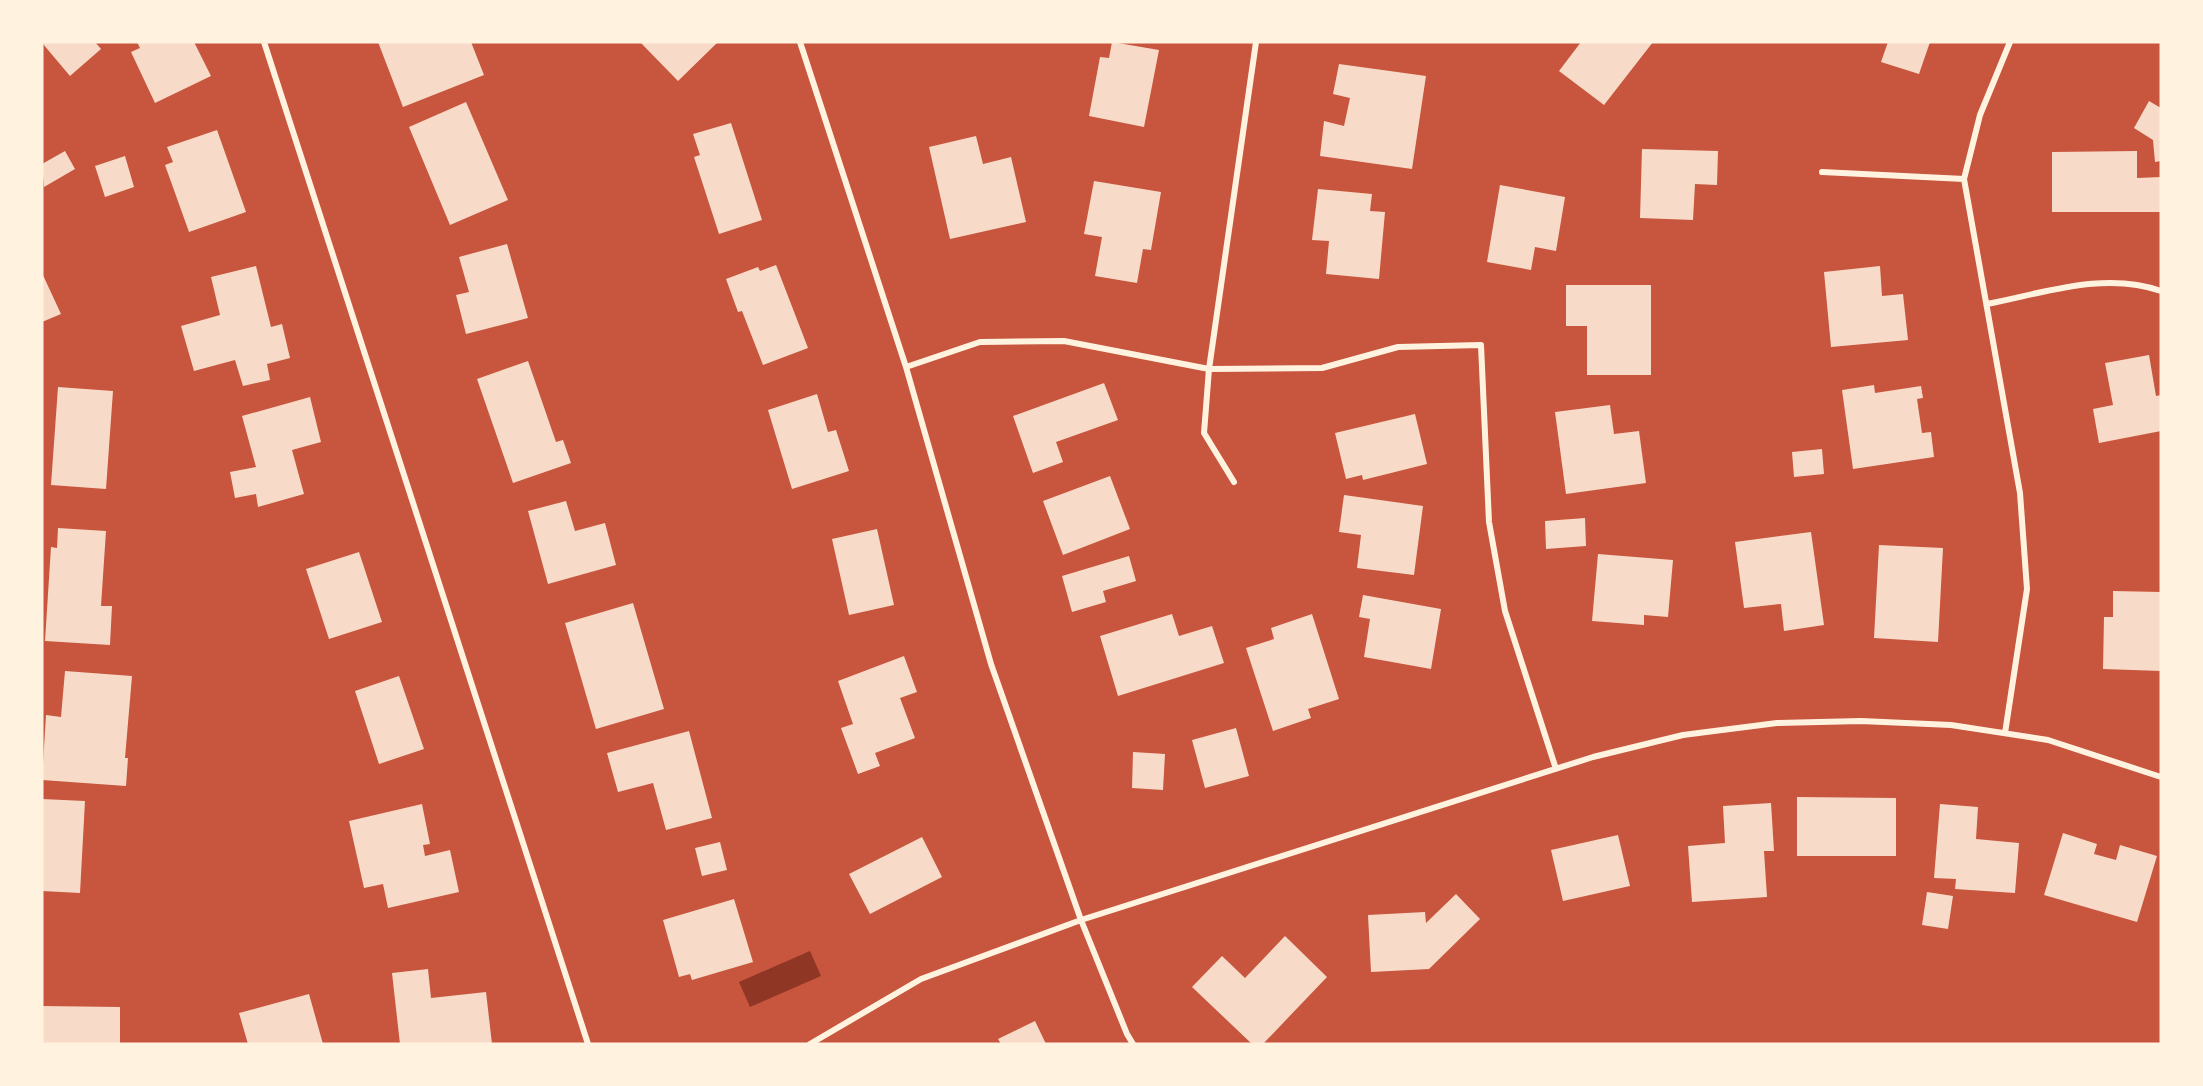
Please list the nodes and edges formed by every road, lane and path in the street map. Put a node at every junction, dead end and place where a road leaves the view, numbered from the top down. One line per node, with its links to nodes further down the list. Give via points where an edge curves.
1 (264, 42): 16 (street)
2 (800, 42): 9 (street)
3 (1256, 42): 10 (street)
4 (2010, 42): 6 (street, via 1980,114)
5 (1822, 172): 6 (street)
6 (1964, 179): 8 (street)
7 (2161, 291): 8 (street, via 2145,285 2106,281)
8 (1987, 303): 12 (street, via 2020,493 2027,588)
9 (906, 367): 10 (street, via 980,342 1064,341); 15 (street, via 991,664)
10 (1209, 369): 11 (street, via 1204,433); 13 (street, via 1322,368 1398,347 1481,345 1491,533 1505,610)
11 (1234, 482)
12 (2005, 734): 13 (street, via 1951,724 1777,723 1683,735); 14 (street, via 2048,740)
13 (1556, 770): 15 (street)
14 (2161, 777)
15 (1081, 920): 17 (street, via 921,979); 18 (street)
16 (588, 1044)
17 (810, 1044)
18 (1133, 1044)

